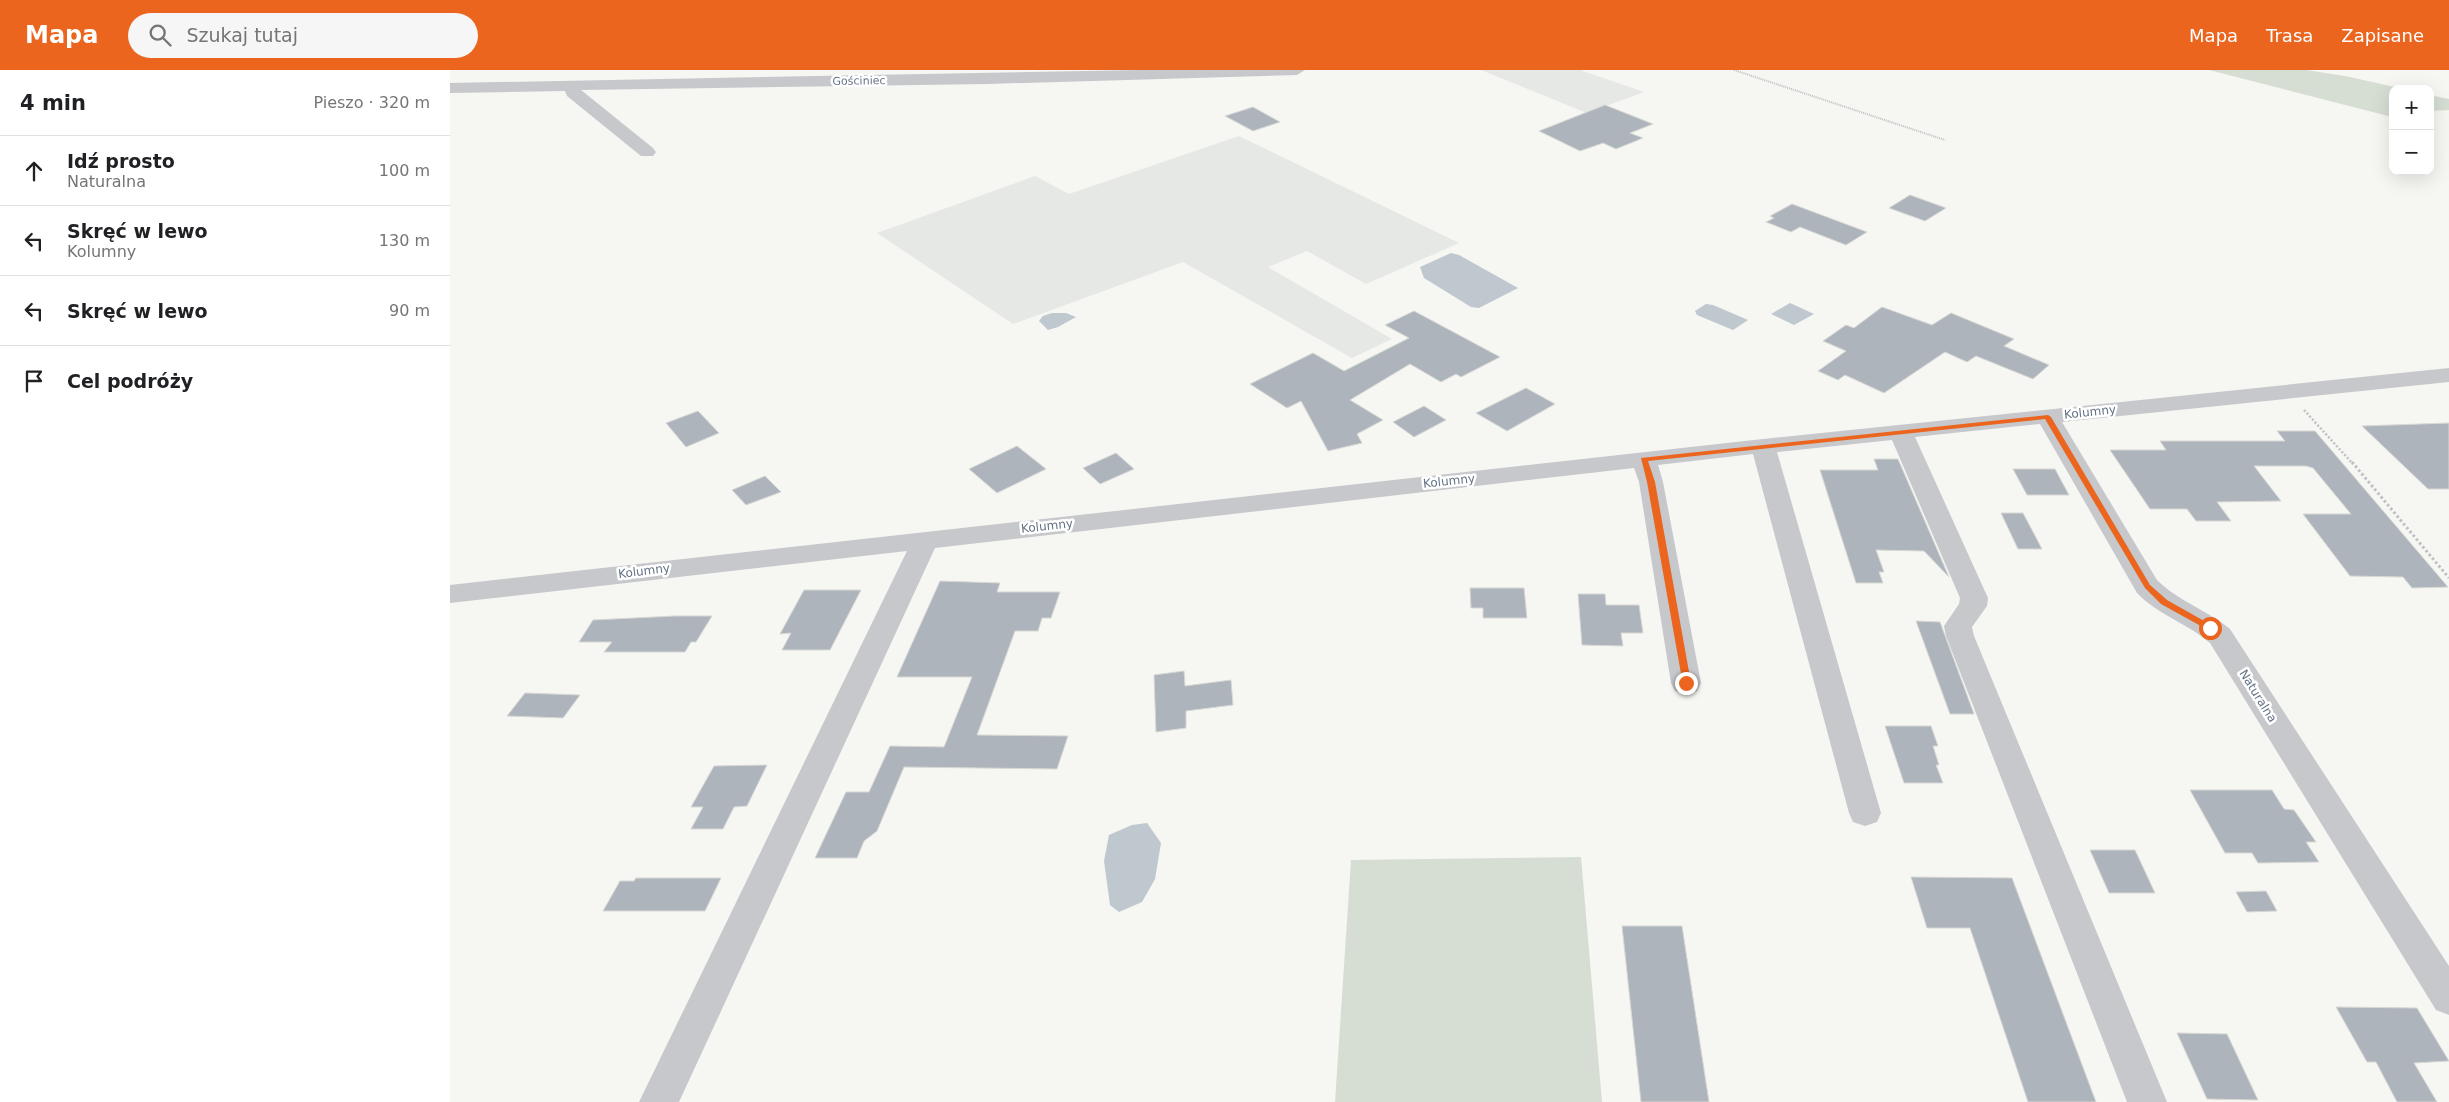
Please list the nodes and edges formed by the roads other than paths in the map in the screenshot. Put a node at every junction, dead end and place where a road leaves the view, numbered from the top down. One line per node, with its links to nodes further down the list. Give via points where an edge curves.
1 (1297, 70): 2 (street, Gościniec)
2 (574, 86): 3 (street, Gościniec); 4 (street, via 573,93)
3 (450, 88)
4 (647, 152)
5 (2449, 374): 6 (street, Kolumny)
6 (2048, 417): 7 (street, Kolumny); 14 (street, Naturalna, via 2147,586 2164,602 2220,636)
7 (1901, 432): 8 (street, Kolumny); 16 (street, via 1974,598 1973,606 1958,626 1960,636)
8 (1763, 446): 9 (street, Kolumny); 13 (street)
9 (1644, 460): 10 (street, Kolumny); 12 (street, via 1651,482)
10 (926, 539): 11 (street, Kolumny); 15 (street)
11 (450, 594)
12 (1686, 683)
13 (1865, 813)
14 (2449, 998)
15 (659, 1102)
16 (2147, 1102)

